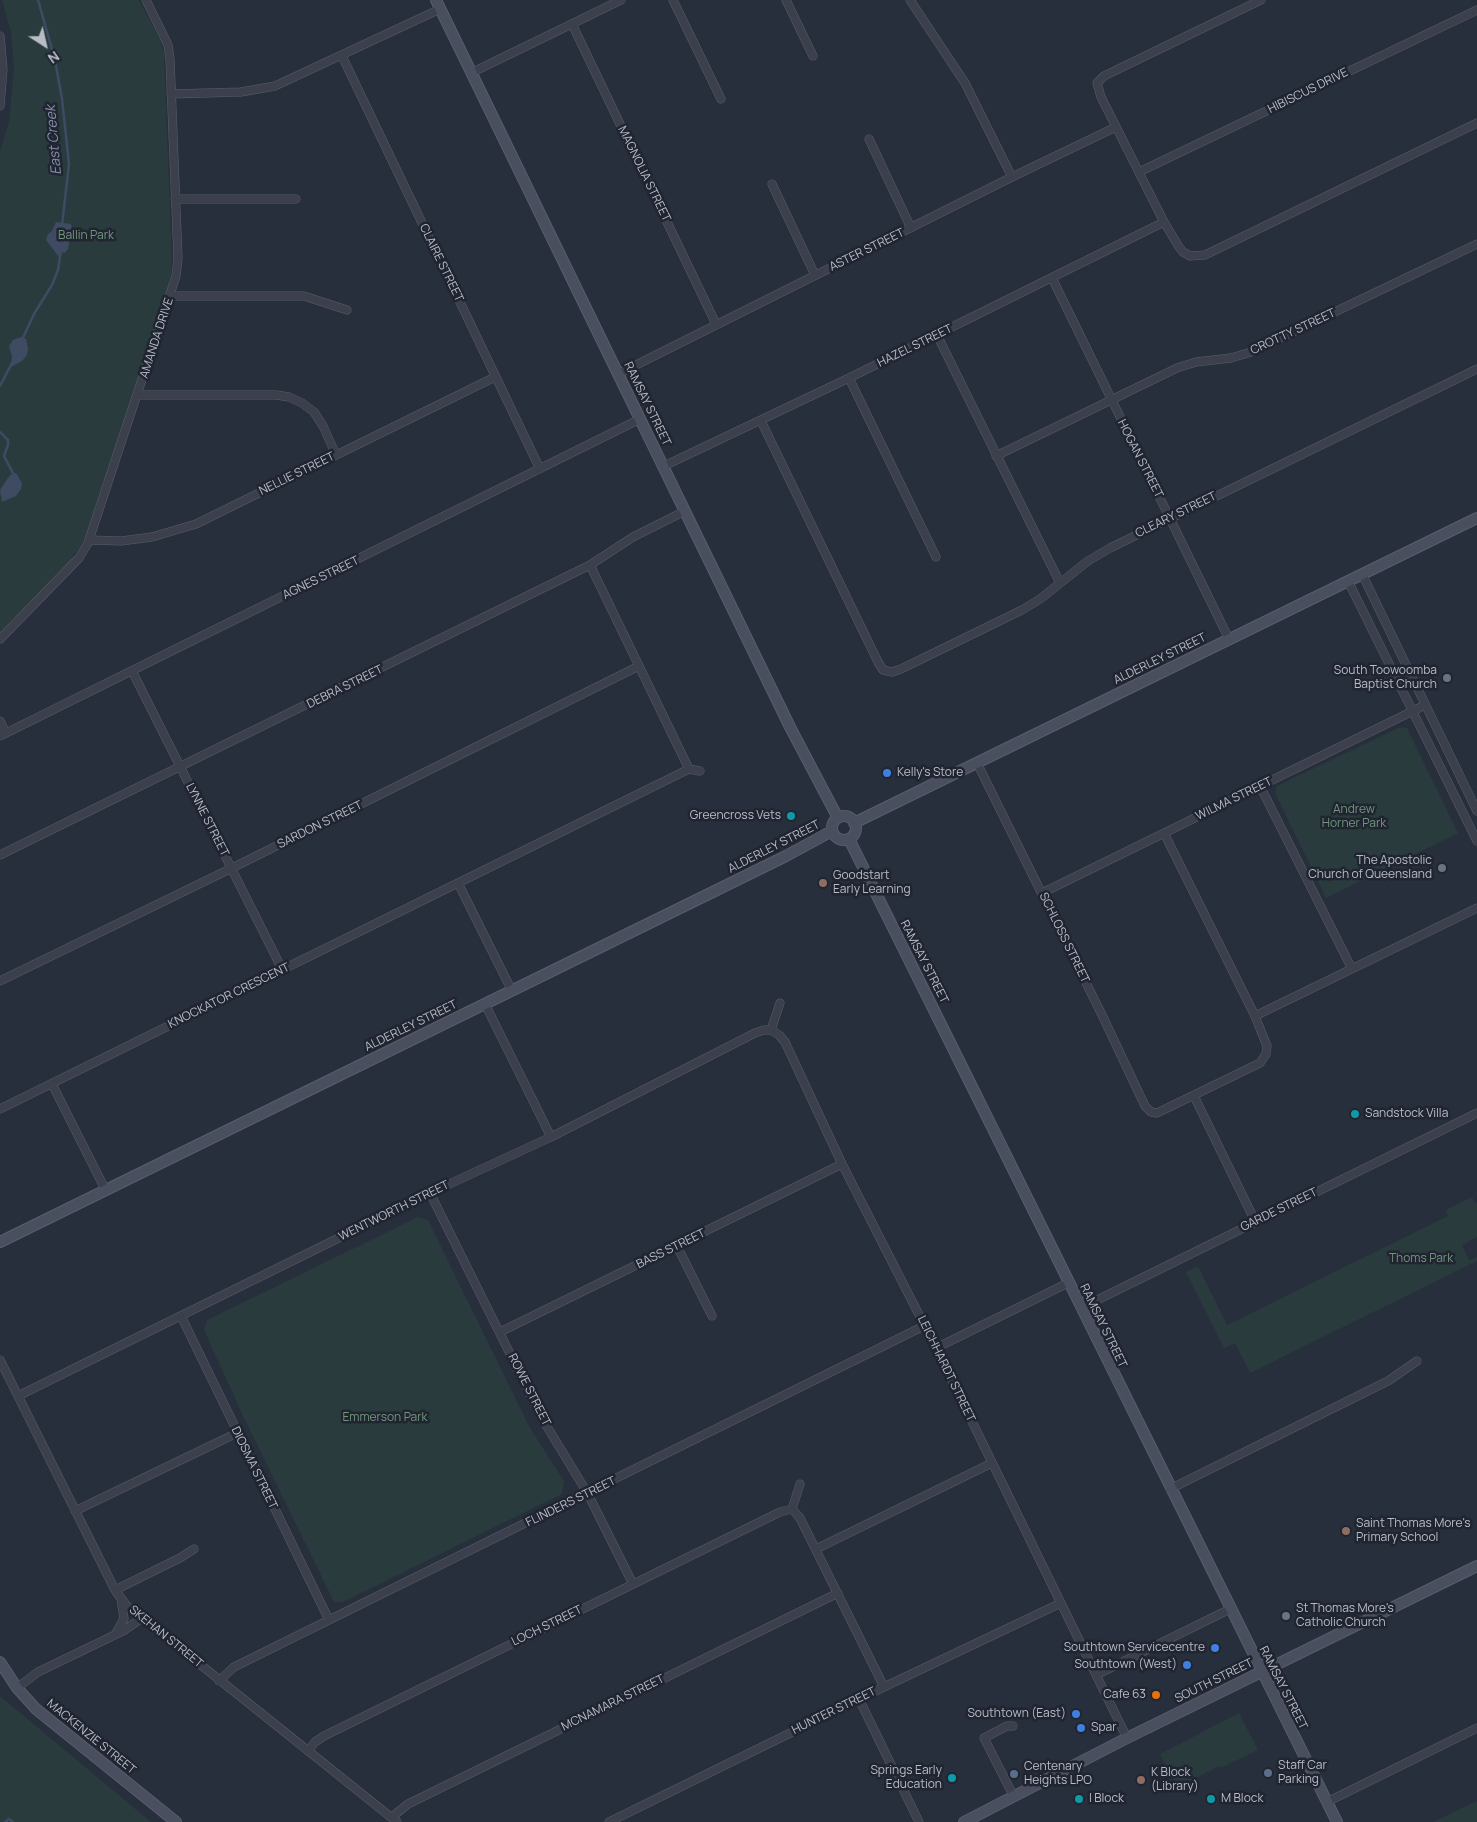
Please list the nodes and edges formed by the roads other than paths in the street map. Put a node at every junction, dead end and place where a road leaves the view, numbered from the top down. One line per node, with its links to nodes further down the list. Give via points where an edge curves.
1 (146, 0): 14 (street, AMANDA DRIVE, via 168,45)
2 (621, 0): 9 (street)
3 (673, 0): 15 (street)
4 (786, 0): 12 (street)
5 (910, 0): 21 (street, via 965,83)
6 (1261, 0): 18 (street, via 1104,76 1097,83)
7 (438, 5): 11 (street); 13 (street, RAMSAY STREET)
8 (1477, 10): 20 (street, HIBISCUS DRIVE)
9 (572, 24): 13 (street); 32 (street, MAGNOLIA STREET)
10 (0, 36): 16 (street, via 3,68)
11 (342, 56): 14 (street, via 264,89); 36 (street, CLAIRE STREET)
12 (813, 56)
13 (472, 73): 35 (street, RAMSAY STREET)
14 (171, 94): 23 (street, AMANDA DRIVE)
15 (721, 99)
16 (0, 106)
17 (1477, 123): 25 (street, via 1205,255 1190,256 1179,247)
18 (1116, 127): 20 (street); 21 (street, ASTER STREET)
19 (869, 139): 26 (street)
20 (1140, 172): 25 (street)
21 (1012, 177): 26 (street, ASTER STREET)
22 (772, 184): 28 (street)
23 (175, 199): 24 (street); 30 (street, AMANDA DRIVE, via 178,268)
24 (296, 199)
25 (1164, 222): 29 (street, HAZEL STREET)
26 (911, 228): 28 (street, ASTER STREET)
27 (1477, 244): 39 (street, CROTTY STREET, via 1251,352 1177,368)
28 (815, 275): 32 (street, ASTER STREET)
29 (1052, 278): 33 (street, HAZEL STREET); 39 (street, HOGAN STREET)
30 (170, 296): 31 (street, via 304,296); 38 (street, AMANDA DRIVE)
31 (347, 310)
32 (716, 324): 35 (street, ASTER STREET)
33 (937, 335): 37 (street, HAZEL STREET); 43 (street)
34 (1477, 369): 47 (street, CLEARY STREET)
35 (618, 374): 40 (street, RAMSAY STREET)
36 (495, 376): 42 (street, NELLIE STREET); 45 (street, CLAIRE STREET)
37 (849, 378): 41 (street, HAZEL STREET); 50 (street)
38 (138, 395): 42 (street, via 289,397 314,412); 49 (street, AMANDA DRIVE)
39 (1111, 400): 43 (street, CROTTY STREET); 47 (street, HOGAN STREET)
40 (640, 420): 44 (street, RAMSAY STREET); 45 (street, AGNES STREET)
41 (761, 421): 44 (street, HAZEL STREET); 54 (street, CLEARY STREET, via 884,670 901,669 1022,610)
42 (336, 455): 49 (street, NELLIE STREET, via 182,530 137,540)
43 (996, 456): 54 (street)
44 (664, 466): 46 (street, RAMSAY STREET)
45 (540, 469): 58 (street, AGNES STREET)
46 (685, 511): 51 (street, DEBRA STREET, via 633,537); 69 (street, RAMSAY STREET)
47 (1170, 518): 54 (street, CLEARY STREET, via 1103,552); 56 (street, HOGAN STREET)
48 (1477, 518): 52 (street, ALDERLEY STREET)
49 (90, 540): 55 (street, AMANDA DRIVE, via 78,558)
50 (936, 558)
51 (590, 565): 57 (street); 64 (street, DEBRA STREET)
52 (1362, 574): 53 (street, ALDERLEY STREET); 59 (street)
53 (1348, 581): 56 (street, ALDERLEY STREET); 60 (street)
54 (1060, 583)
55 (0, 639)
56 (1229, 639): 63 (street, ALDERLEY STREET)
57 (639, 666): 65 (street); 76 (street, SARDON STREET)
58 (132, 671): 62 (street, AGNES STREET); 64 (street, LYNNE STREET)
59 (1426, 705): 60 (street, WILMA STREET); 68 (street)
60 (1412, 711): 67 (street, WILMA STREET); 74 (street)
61 (0, 721): 62 (street)
62 (3, 734)
63 (977, 763): 70 (street, ALDERLEY STREET); 78 (street, SCHLOSS STREET)
64 (181, 767): 75 (street, DEBRA STREET); 76 (street, LYNNE STREET)
65 (689, 769): 66 (street); 77 (street, KNOCKATOR CRESCENT)
66 (700, 771)
67 (1260, 786): 72 (street, WILMA STREET); 81 (street)
68 (1477, 811)
69 (838, 818): 70 (street, via 848,817); 71 (street, via 833,822)
70 (854, 823): 73 (street, via 855,832)
71 (832, 831): 73 (street, via 837,839); 83 (street, ALDERLEY STREET, via 812,844)
72 (1164, 833): 78 (street, WILMA STREET); 86 (street)
73 (849, 839): 99 (street, RAMSAY STREET)
74 (1477, 841)
75 (0, 856)
76 (232, 868): 80 (street, LYNNE STREET); 82 (street, SARDON STREET)
77 (458, 883): 80 (street, KNOCKATOR CRESCENT); 83 (street)
78 (1042, 893): 89 (street, SCHLOSS STREET, via 1145,1106 1151,1112 1161,1112)
79 (1477, 908): 81 (street)
80 (282, 969): 88 (street, KNOCKATOR CRESCENT)
81 (1352, 969): 86 (street)
82 (0, 981)
83 (512, 991): 85 (street, ALDERLEY STREET)
84 (780, 1003): 87 (street)
85 (485, 1004): 92 (street); 94 (street, ALDERLEY STREET)
86 (1255, 1016): 89 (street, via 1268,1046 1260,1063)
87 (771, 1030): 92 (street, WENTWORTH STREET, via 755,1033); 93 (street, LEICHHARDT STREET, via 785,1042)
88 (52, 1084): 90 (street, KNOCKATOR CRESCENT); 94 (street)
89 (1194, 1096): 96 (street)
90 (0, 1109)
91 (1477, 1113): 96 (street, GARDE STREET)
92 (550, 1137): 95 (street, WENTWORTH STREET)
93 (842, 1164): 98 (street, BASS STREET); 103 (street, LEICHHARDT STREET)
94 (105, 1189): 97 (street, ALDERLEY STREET)
95 (430, 1193): 101 (street, WENTWORTH STREET); 104 (street, ROWE STREET)
96 (1255, 1221): 100 (street, GARDE STREET)
97 (0, 1242)
98 (677, 1246): 102 (street); 104 (street, BASS STREET)
99 (1068, 1283): 100 (street, RAMSAY STREET); 105 (street)
100 (1081, 1308): 112 (street, RAMSAY STREET)
101 (181, 1316): 108 (street, WENTWORTH STREET); 109 (street, DIOSMA STREET)
102 (712, 1316)
103 (924, 1326): 105 (street, LEICHHARDT STREET); 113 (street, FLINDERS STREET)
104 (500, 1332): 113 (street, ROWE STREET, via 543,1420)
105 (936, 1348): 110 (street, LEICHHARDT STREET)
106 (0, 1360): 108 (street, SKEHAN STREET)
107 (1417, 1361): 112 (street, via 1388,1381)
108 (18, 1396): 115 (street, SKEHAN STREET)
109 (237, 1433): 115 (street); 126 (street, DIOSMA STREET)
110 (992, 1463): 117 (street); 123 (street, LEICHHARDT STREET)
111 (800, 1484): 114 (street)
112 (1170, 1489): 124 (street, RAMSAY STREET)
113 (588, 1494): 119 (street, ROWE STREET); 126 (street, FLINDERS STREET)
114 (792, 1509): 117 (street); 119 (street, LOCH STREET)
115 (75, 1511): 120 (street, SKEHAN STREET)
116 (194, 1549): 120 (street)
117 (816, 1549): 121 (street)
118 (1477, 1566): 129 (street, SOUTH STREET)
119 (632, 1584): 138 (street, LOCH STREET, via 324,1736)
120 (115, 1590): 122 (street, SKEHAN STREET)
121 (838, 1593): 132 (street); 141 (street, MCNAMARA STREET, via 408,1804)
122 (121, 1598): 125 (street, SKEHAN STREET); 127 (street, via 124,1619)
123 (1061, 1603): 130 (street, LEICHHARDT STREET); 132 (street, HUNTER STREET)
124 (1230, 1609): 129 (street, RAMSAY STREET); 130 (street)
125 (142, 1618): 127 (street); 131 (street, SKEHAN STREET)
126 (329, 1620): 131 (street, FLINDERS STREET, via 234,1667)
127 (114, 1635): 133 (street, via 38,1672)
128 (0, 1662): 133 (street, MACKENZIE STREET)
129 (1261, 1672): 137 (street, SOUTH STREET); 140 (street, RAMSAY STREET)
130 (1096, 1674): 137 (street, LEICHHARDT STREET)
131 (219, 1681): 138 (street, SKEHAN STREET)
132 (884, 1687): 134 (street, HUNTER STREET)
133 (18, 1688): 142 (street, MACKENZIE STREET, via 36,1709)
134 (859, 1699): 143 (street, HUNTER STREET); 144 (street)
135 (1013, 1726): 139 (street, via 984,1738)
136 (1477, 1728): 140 (street)
137 (1127, 1738): 139 (street, SOUTH STREET)
138 (308, 1751): 141 (street, SKEHAN STREET)
139 (1014, 1797): 145 (street, SOUTH STREET)
140 (1327, 1802): 146 (street, RAMSAY STREET)
141 (394, 1820)
142 (176, 1822)
143 (609, 1822)
144 (919, 1822)
145 (964, 1822)
146 (1337, 1822)

